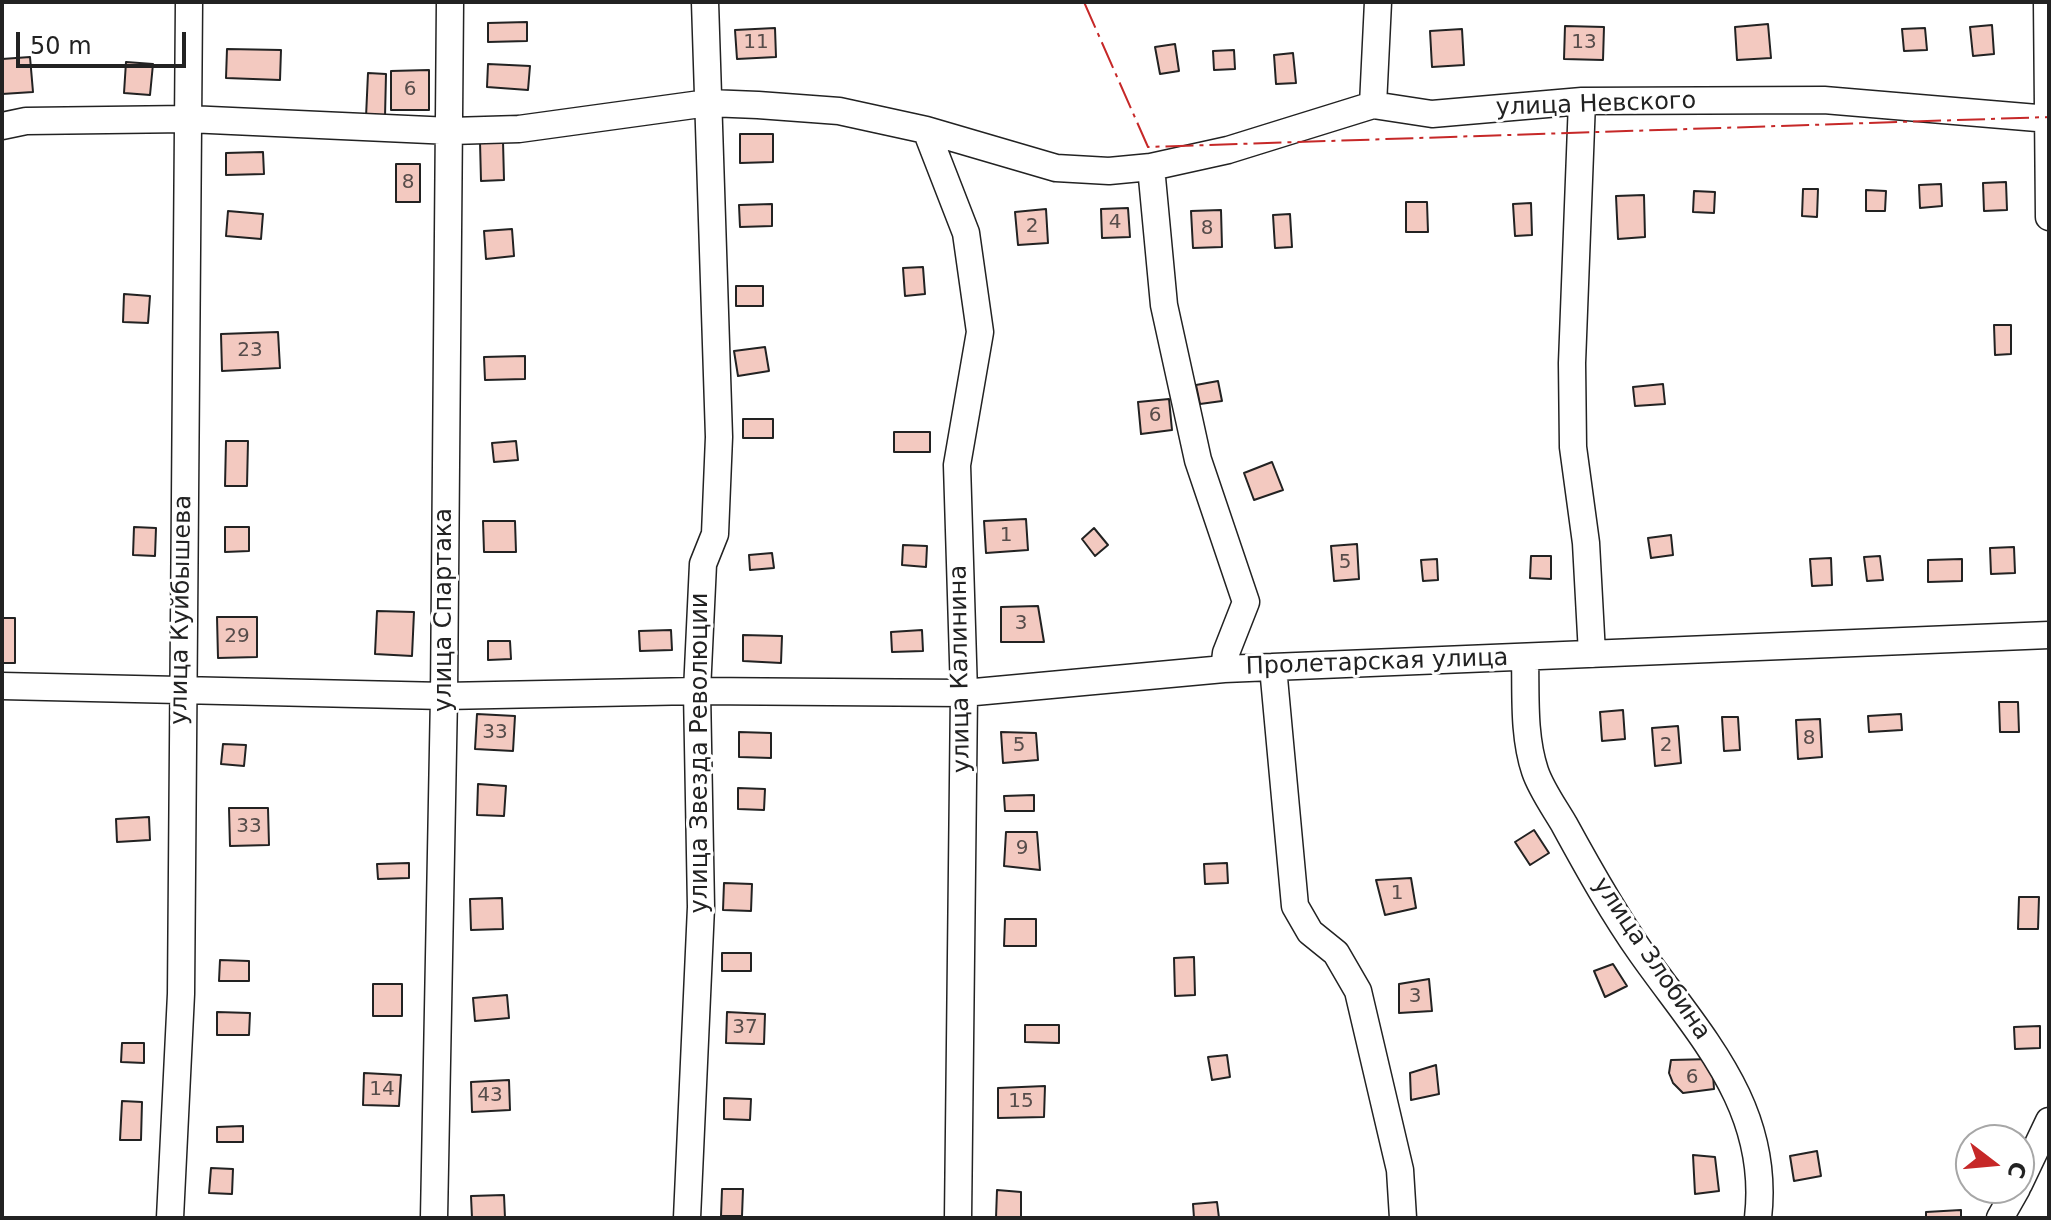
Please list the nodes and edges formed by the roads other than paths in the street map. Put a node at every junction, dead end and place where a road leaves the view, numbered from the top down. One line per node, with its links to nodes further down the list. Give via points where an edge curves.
1 (189, 2): 9 (street, улица Куйбышева)
2 (450, 2): 13 (street, улица Спартака)
3 (705, 2): 7 (street, улица Звезда Революции)
4 (1378, 2): 8 (street)
5 (2047, 2): 10 (street)
6 (1582, 101): 8 (street, улица Невского, via 1432,114); 10 (street, улица Невского, via 1824,100); 17 (street, via 1573,447 1586,543)
7 (708, 103): 12 (street, улица Невского, via 839,111); 13 (street, улица Невского, via 519,129); 23 (street, улица Звезда Революции, via 719,437 715,534 703,564)
8 (1373, 105): 14 (street, улица Невского, via 1228,150)
9 (188, 119): 11 (street, улица Невского, via 26,121); 13 (street, улица Невского); 22 (street, улица Куйбышева)
10 (2048, 119): 15 (street)
11 (2, 126)
12 (926, 130): 14 (street, улица Невского, via 1056,168); 24 (street, улица Калинина, via 966,233 980,332 957,465)
13 (451, 131): 25 (street, улица Спартака)
14 (1151, 167): 20 (street, Пролетарская улица, via 1164,305 1198,460 1246,602)
15 (2049, 217)
16 (2049, 635): 17 (street, Пролетарская улица)
17 (1592, 654): 18 (street, Пролетарская улица)
18 (1525, 657): 19 (street, Пролетарская улица); 33 (street, улица Злобина, via 1526,724 1535,772 1642,954 1688,1011 1731,1078 1754,1158)
19 (1273, 667): 20 (street, Пролетарская улица); 32 (street, via 1295,906 1310,932 1336,953 1358,991 1400,1170)
20 (1224, 669): 24 (street)
21 (2, 686): 22 (street)
22 (181, 691): 25 (street); 28 (street, улица Куйбышева, via 181,994)
23 (697, 691): 24 (street); 25 (street); 30 (street, улица Звезда Революции, via 701,907)
24 (964, 693): 31 (street, улица Калинина)
25 (444, 696): 29 (street, улица Спартака)
26 (2049, 1121): 27 (street)
27 (2035, 1150)
28 (170, 1218)
29 (434, 1218)
30 (687, 1218)
31 (958, 1218)
32 (1403, 1218)
33 (1758, 1218)

